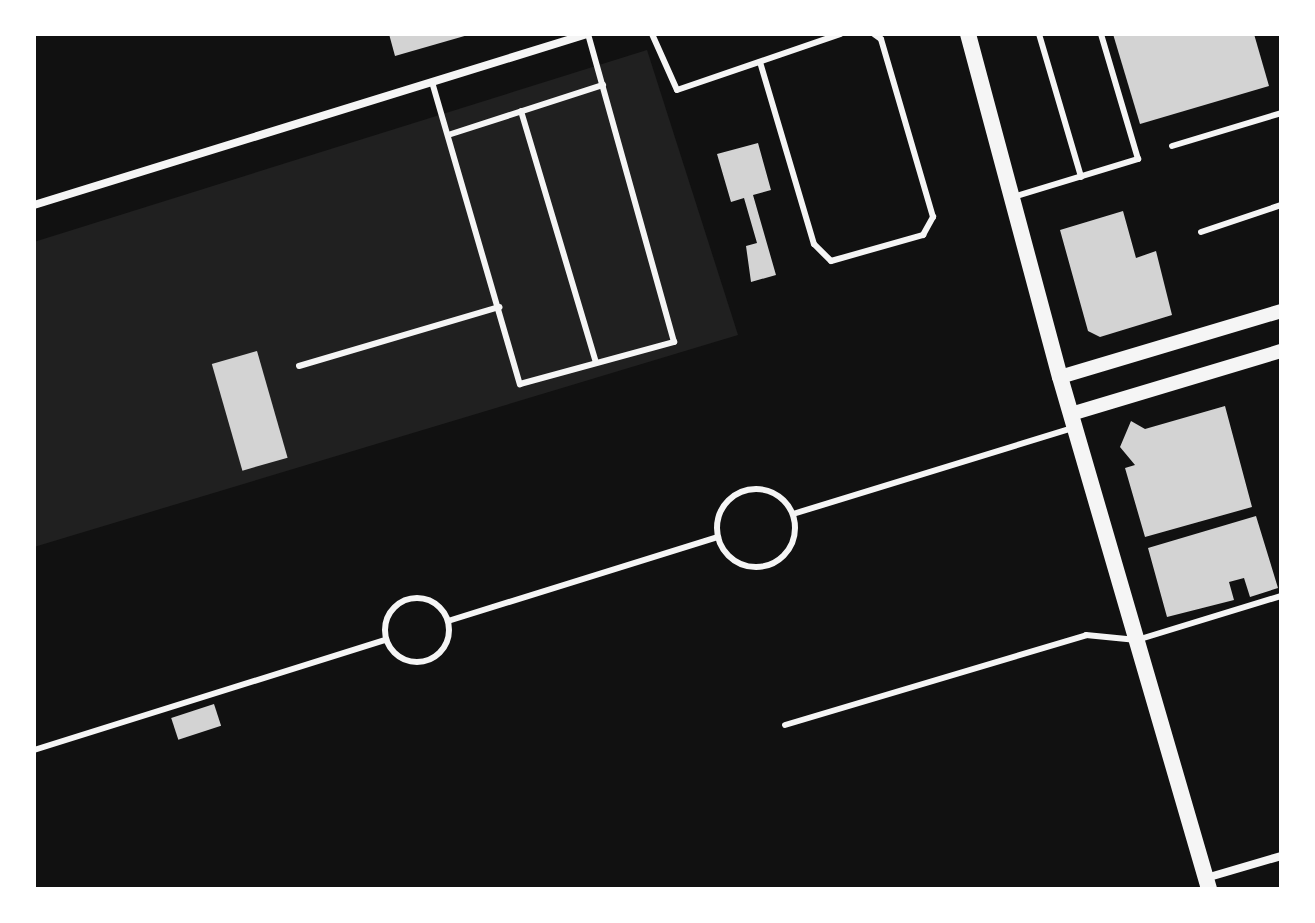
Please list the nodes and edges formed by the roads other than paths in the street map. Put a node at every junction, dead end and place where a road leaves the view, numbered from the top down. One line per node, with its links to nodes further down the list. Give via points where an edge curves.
1 (587, 34): 9 (street); 10 (lane)
2 (652, 34): 8 (lane, via 677,90)
3 (841, 34): 8 (lane)
4 (874, 34): 8 (lane, via 881,39 933,217 923,235 831,261 814,244)
5 (968, 34): 16 (main road)
6 (1039, 34): 15 (lane)
7 (1101, 34): 15 (lane, via 1138,159)
8 (760, 62)
9 (432, 82): 13 (lane); 17 (street)
10 (603, 85): 11 (lane); 23 (lane, via 674,342)
11 (521, 111): 13 (lane); 23 (lane)
12 (1281, 113): 14 (lane)
13 (448, 135): 20 (lane)
14 (1172, 146)
15 (1081, 177): 16 (lane)
16 (1011, 198): 25 (main road)
17 (34, 205)
18 (1281, 205): 19 (lane)
19 (1201, 232)
20 (500, 307): 23 (lane, via 520,384); 24 (lane)
21 (1281, 311): 25 (street)
22 (1281, 351): 26 (street)
23 (596, 362)
24 (299, 366)
25 (1060, 377): 26 (main road)
26 (1073, 420): 27 (lane); 32 (main road)
27 (793, 514): 28 (lane, via 777,494 751,489 721,511); 28 (lane, via 794,539 768,565 755,567 731,558)
28 (718, 537): 30 (lane)
29 (1281, 596): 32 (lane)
30 (448, 621): 31 (lane, via 447,643 421,662 400,657); 31 (lane, via 428,600 407,600 391,611)
31 (386, 640): 34 (lane)
32 (1137, 640): 33 (lane, via 1086,635); 36 (main road)
33 (785, 725)
34 (34, 750)
35 (1281, 856): 36 (street)
36 (1208, 884)

